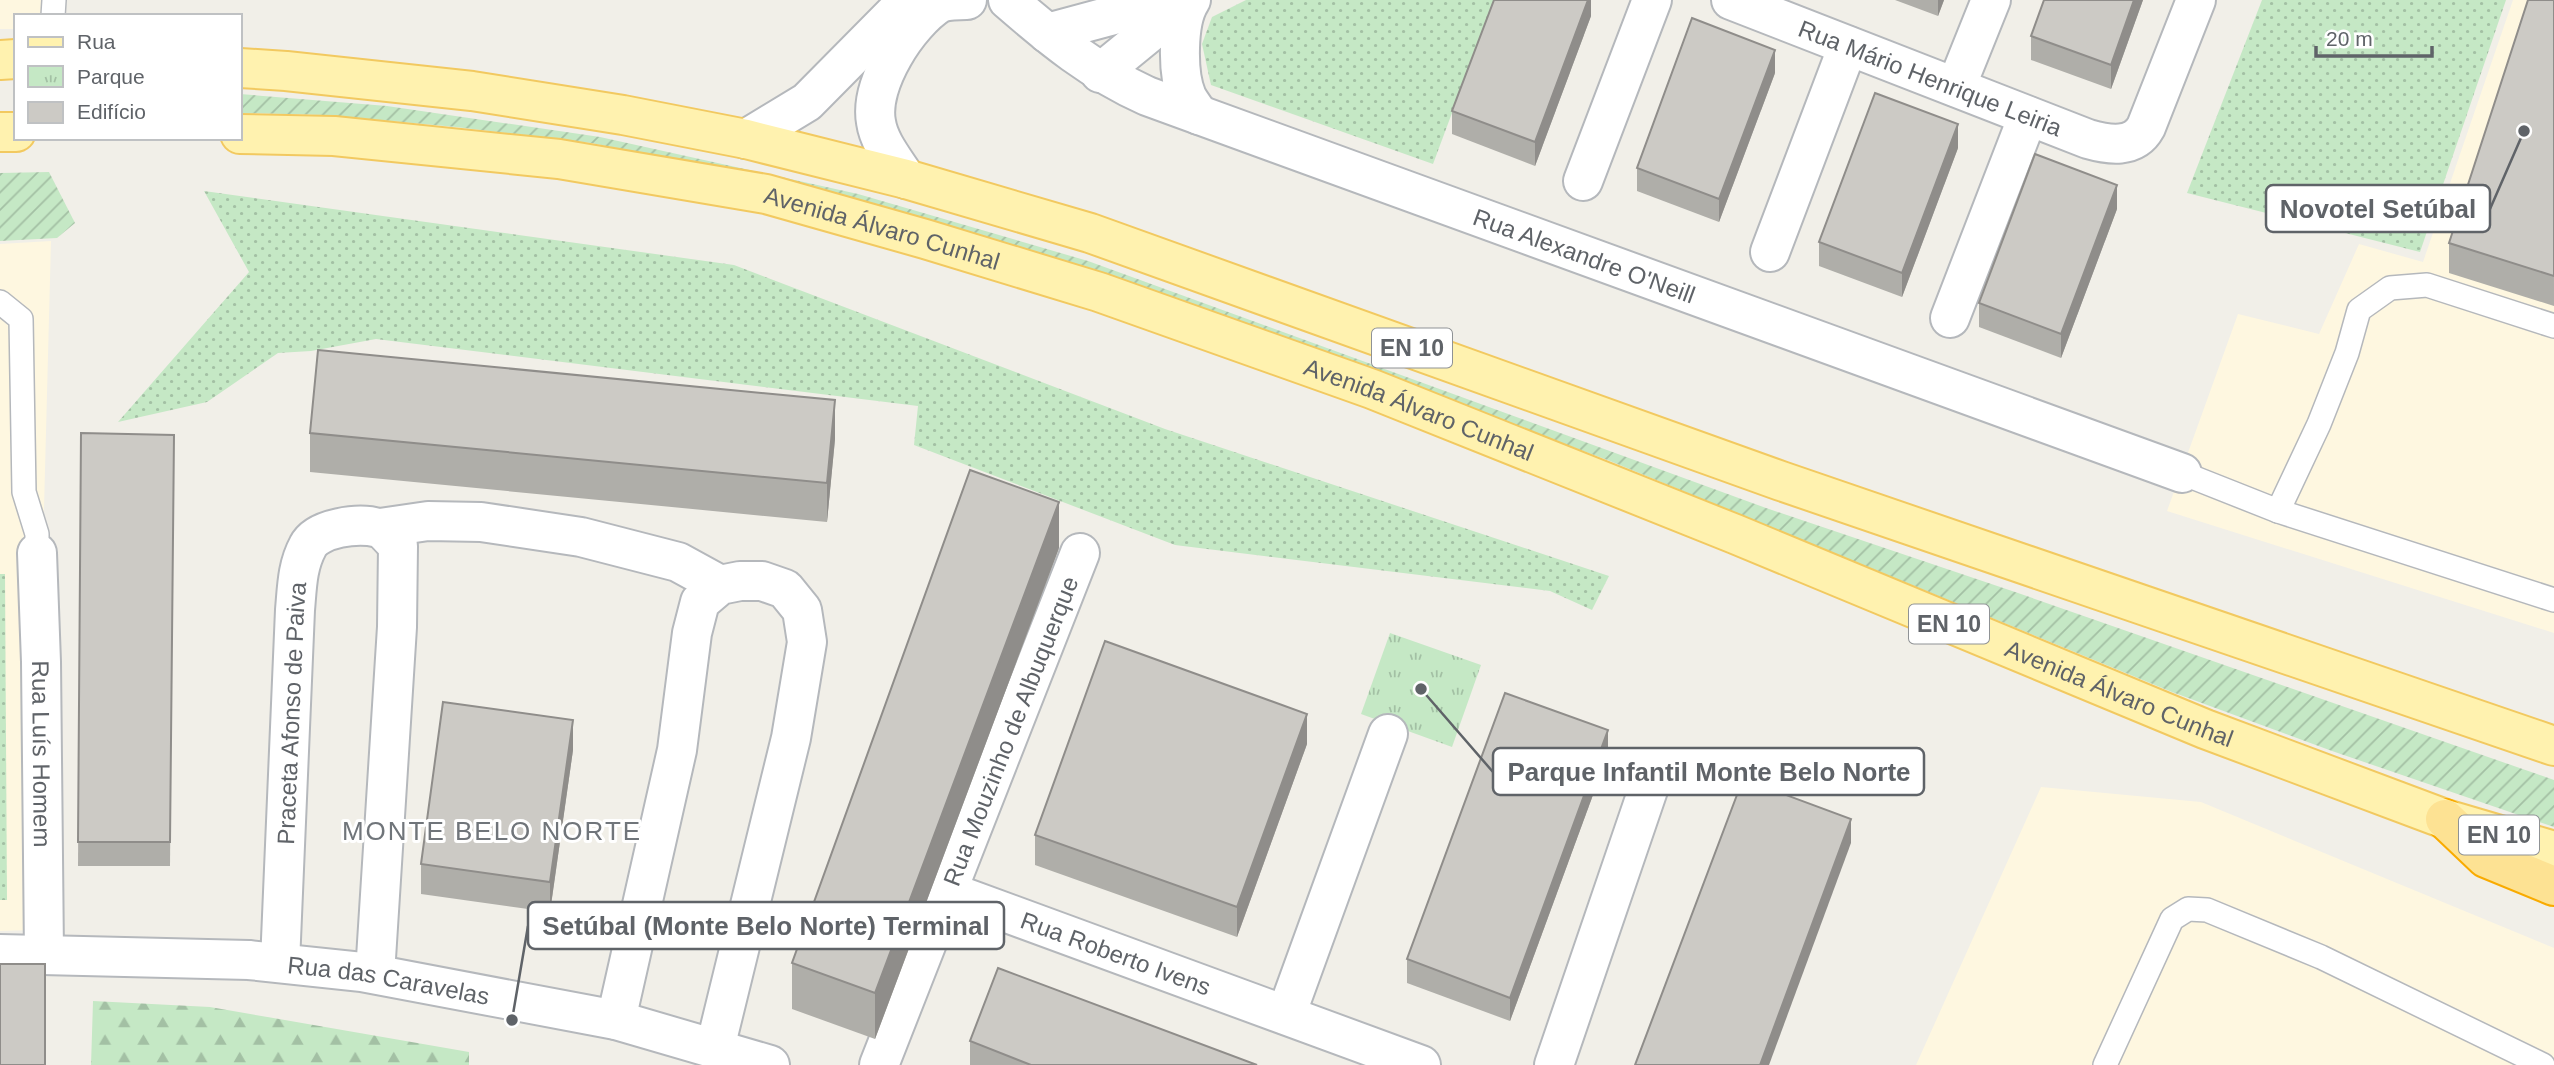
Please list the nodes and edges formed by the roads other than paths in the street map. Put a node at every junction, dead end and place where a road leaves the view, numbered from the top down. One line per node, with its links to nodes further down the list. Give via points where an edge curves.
1 (908, 0): 19 (street, via 807,102)
2 (967, 0): 20 (street, via 942,3 912,29 878,86 874,107 878,132)
3 (1008, 0): 11 (street, Rua Alexandre O'Neill)
4 (1170, 0): 11 (street)
5 (1190, 0): 14 (street); 16 (street, via 1181,28 1183,81 1188,100)
6 (1652, 0): 21 (street)
7 (1731, 0): 10 (street, Rua Mário Henrique Leiria)
8 (1991, 0): 15 (street)
9 (2196, 0): 17 (street, Rua Mário Henrique Leiria, via 2143,133 2132,141 2119,144 2088,139)
10 (1779, 9): 12 (street, Rua Mário Henrique Leiria)
11 (1047, 33): 14 (street, Rua Alexandre O'Neill)
12 (1848, 46): 15 (street, Rua Mário Henrique Leiria); 22 (street)
13 (242, 68): 19 (main road, Avenida Álvaro Cunhal / EN 10, via 472,91)
14 (1100, 73): 16 (street, Rua Alexandre O'Neill)
15 (1956, 88): 17 (street, Rua Mário Henrique Leiria)
16 (1199, 115): 26 (street, Rua Alexandre O'Neill)
17 (2028, 116): 24 (street)
18 (242, 134): 38 (main road, Avenida Álvaro Cunhal / EN 10, via 334,136 559,159 766,194 1099,292 1372,389 2205,729)
19 (746, 139): 20 (main road, Avenida Álvaro Cunhal / EN 10)
20 (906, 179): 33 (main road, Avenida Álvaro Cunhal / EN 10, via 1090,233 1863,510)
21 (1583, 181)
22 (1770, 252)
23 (0, 302): 29 (lane, via 21,319 24,492 37,534)
24 (1950, 318)
25 (2554, 326): 27 (lane, via 2427,285 2390,288 2359,310 2319,424)
26 (2182, 473): 27 (lane)
27 (2278, 511): 32 (lane)
28 (380, 528): 31 (street, Praceta Afonso de Paiva, via 428,521 481,522 581,537 678,562); 44 (street, Praceta Afonso de Paiva, via 356,524 332,530 309,542 299,567); 45 (street, via 398,546 399,572)
29 (37, 553): 43 (street, Rua Luís Homem)
30 (1080, 553): 41 (street, Rua Mouzinho de Albuquerque)
31 (720, 585): 47 (street, via 700,602 692,633 677,750); 48 (street, via 762,581 785,589 802,610 807,642 791,738)
32 (2554, 600)
33 (2516, 732): 35 (main road); 36 (main road, Avenida Álvaro Cunhal / EN 10)
34 (1388, 734): 46 (street)
35 (2554, 737)
36 (2554, 746)
37 (1652, 778): 52 (street)
38 (2445, 819): 39 (main road, Avenida Álvaro Cunhal / EN 10); 40 (highway, via 2486,858)
39 (2554, 851)
40 (2554, 886)
41 (947, 891): 46 (street, Rua Roberto Ivens); 50 (street, Rua Mouzinho de Albuquerque)
42 (0, 954): 43 (street, Rua das Caravelas)
43 (44, 954): 44 (street, Rua das Caravelas)
44 (280, 962): 45 (street, Rua das Caravelas)
45 (375, 974): 47 (street, Rua das Caravelas)
46 (1286, 1015): 51 (street, Rua Roberto Ivens)
47 (616, 1020): 48 (street, Rua das Caravelas)
48 (715, 1048): 49 (street, Rua das Caravelas)
49 (770, 1065)
50 (879, 1065)
51 (1421, 1065)
52 (1554, 1065)
53 (2105, 1065): 54 (lane, via 2172,919 2188,909 2207,909 2322,957)
54 (2543, 1065)

